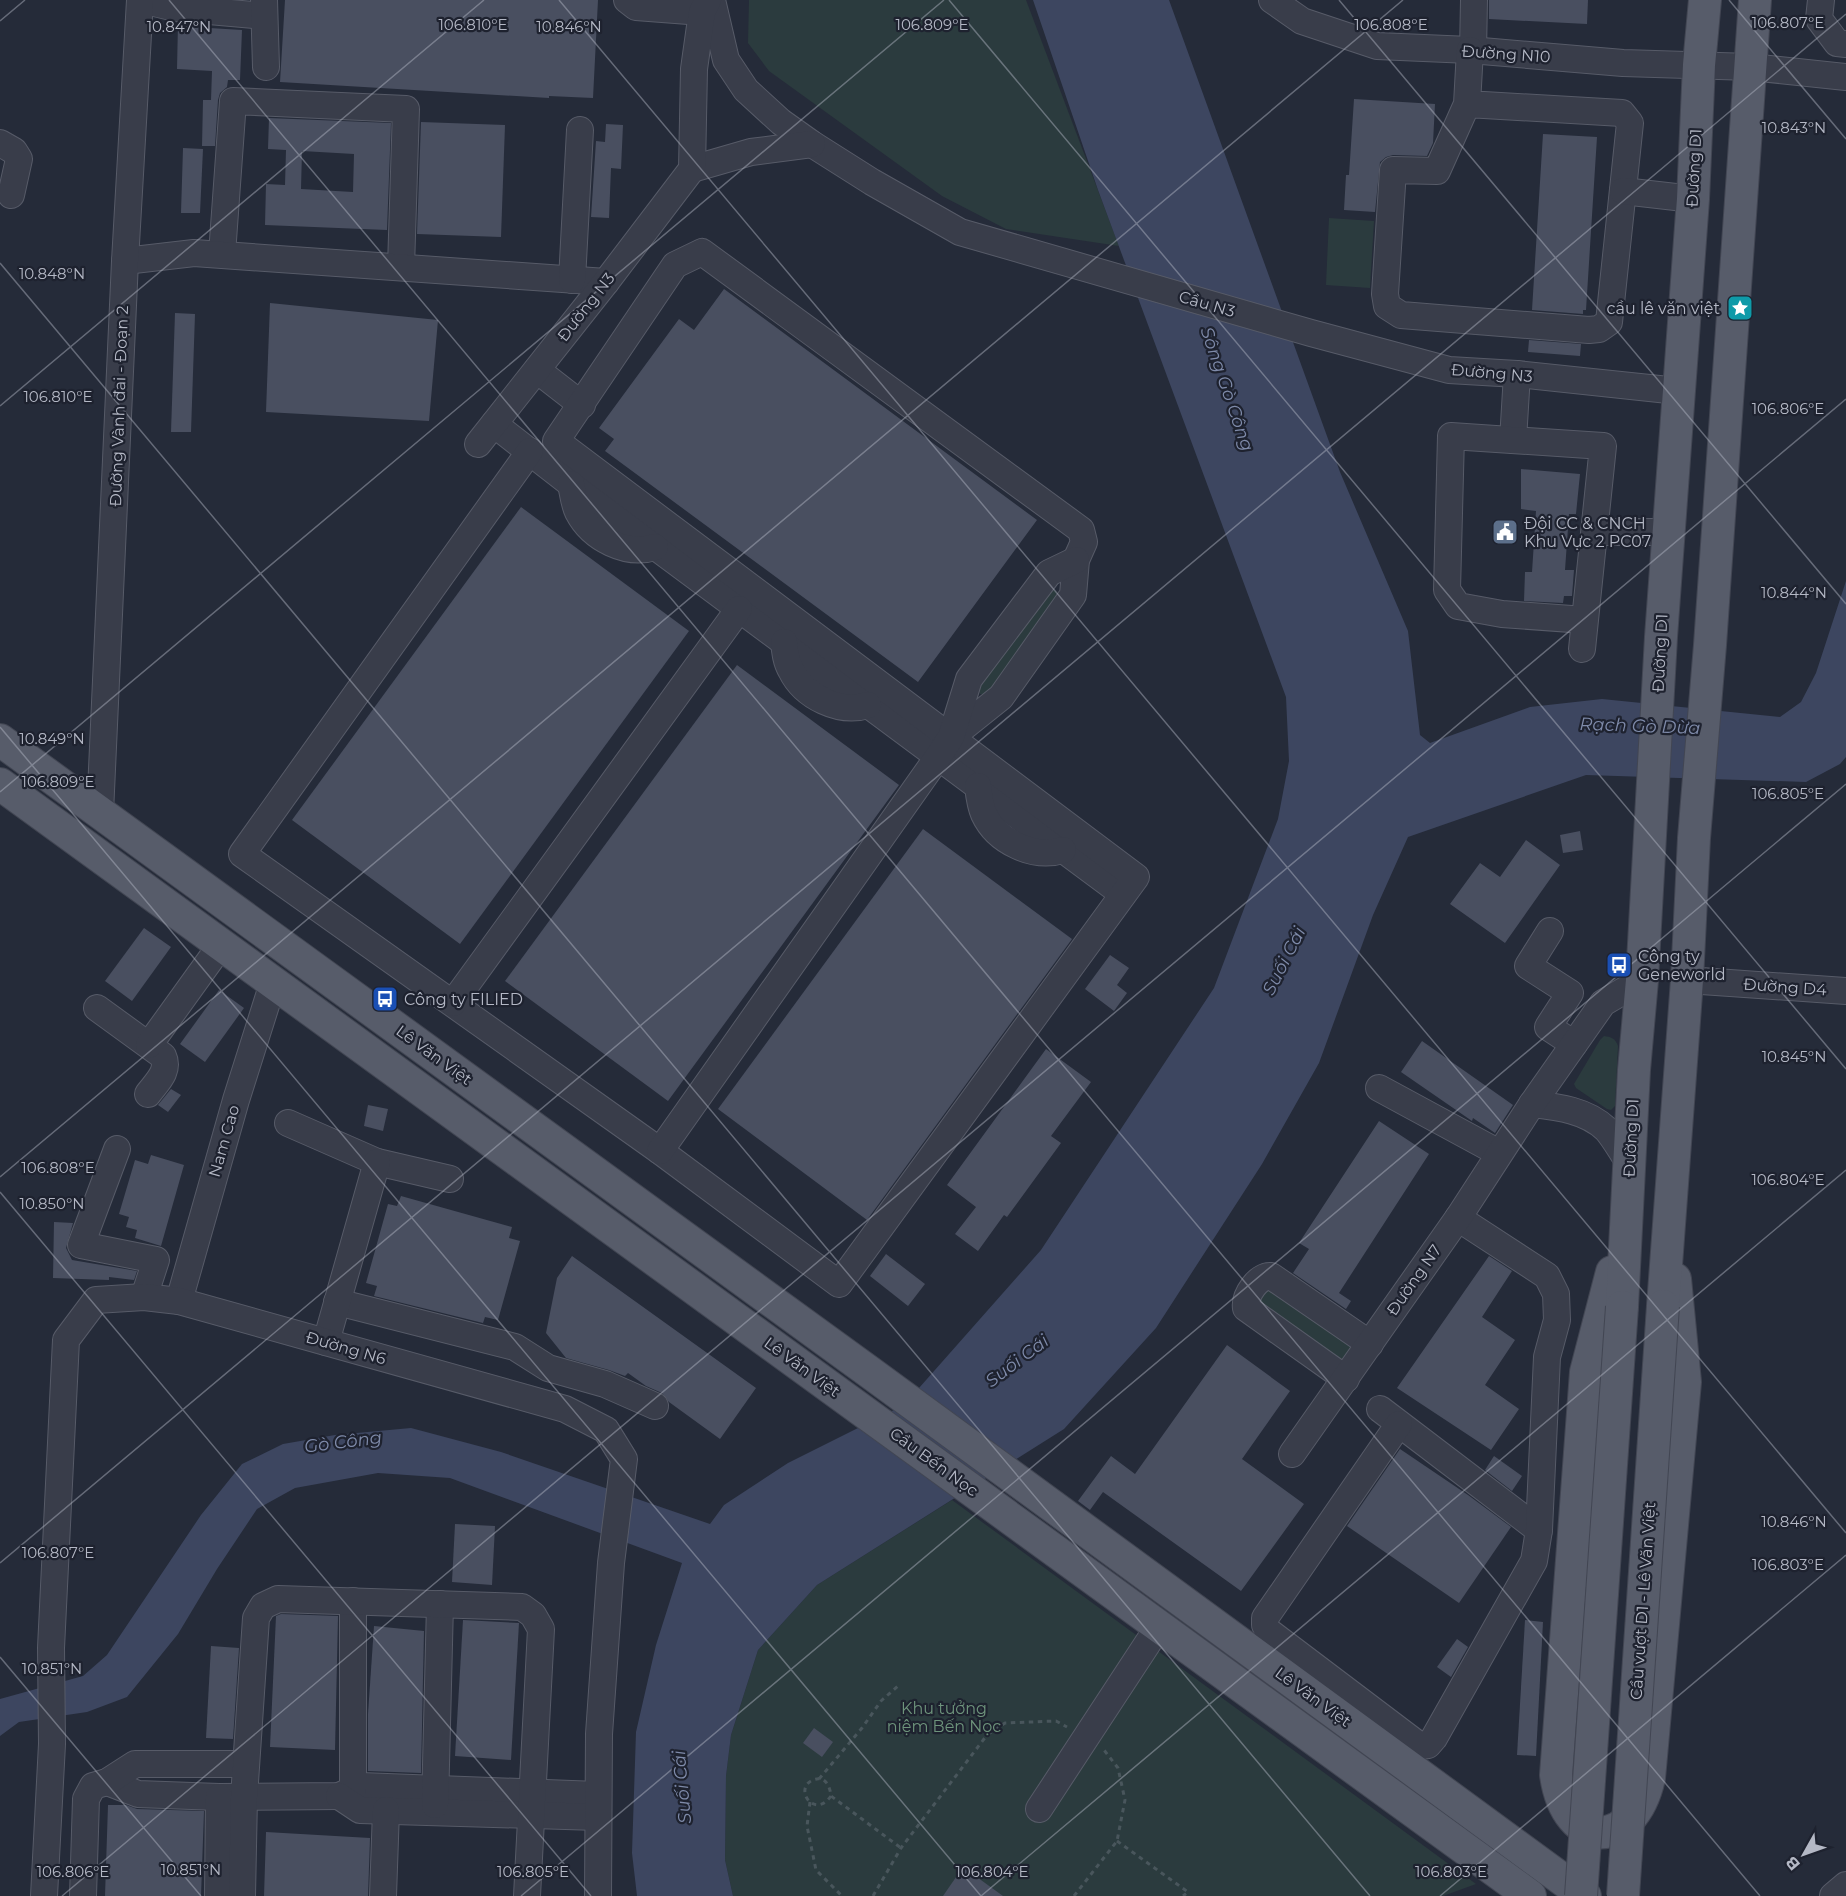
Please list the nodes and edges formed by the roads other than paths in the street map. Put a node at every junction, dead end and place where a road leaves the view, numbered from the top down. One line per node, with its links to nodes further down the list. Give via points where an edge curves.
1 (141, 0): 9 (street, via 175,8); 25 (street, Đường Vành đai - Đoạn 2)
2 (627, 0): 8 (street, via 636,7)
3 (1272, 0): 11 (street, Đường N10, via 1302,21 1377,46)
4 (1474, 0): 11 (street)
5 (1705, 0): 12 (main road, Đường D1)
6 (1755, 0): 14 (main road)
7 (1821, 0): 10 (street, via 1819,19 1837,43)
8 (707, 4): 19 (street, via 726,60 746,90); 20 (street, via 694,69)
9 (264, 8): 13 (street)
10 (1846, 44)
11 (1471, 50): 12 (street, Đường N10); 16 (street)
12 (1699, 65): 14 (street, Đường N10); 23 (main road, Đường D1)
13 (266, 67)
14 (1751, 67): 15 (street, Đường N10); 55 (main road, via 1716,646 1701,839 1692,883)
15 (1846, 77)
16 (1467, 104): 21 (street, via 1622,113 1630,123); 21 (street, via 1437,171 1393,170 1385,294 1387,306 1401,315 1599,329 1609,322)
17 (580, 130): 27 (street)
18 (0, 143): 22 (street, via 15,151 19,159)
19 (812, 144): 20 (street, via 751,152); 29 (street, Cầu N3, via 960,232)
20 (692, 169): 28 (street, Đường N3)
21 (1623, 191): 23 (street)
22 (11, 195)
23 (1692, 199): 32 (main road, Đường D1)
24 (222, 254): 25 (street, via 194,253); 26 (street); 26 (street, via 233,101 406,109)
25 (125, 261): 49 (street, Đường Vành đai - Đoạn 2)
26 (401, 267): 27 (street)
27 (572, 280): 28 (street)
28 (606, 282): 30 (street, Đường N3)
29 (1311, 333): 31 (street, Đường N3, via 1449,370)
30 (537, 370): 33 (street); 34 (street, Đường N3)
31 (1517, 374): 32 (street, Đường N3); 35 (street)
32 (1678, 391): 39 (main road, Đường D1)
33 (582, 405): 40 (street, via 675,265 702,252 1081,530 1084,542); 47 (street, via 556,441)
34 (494, 424): 36 (street, Đường N3); 37 (street)
35 (1513, 440): 38 (street, via 1603,446); 44 (street, via 1451,436 1447,590 1458,606 1502,614)
36 (478, 444)
37 (530, 452): 43 (street); 58 (street, via 242,854)
38 (1595, 532): 39 (street); 44 (street)
39 (1668, 532): 54 (main road, Đường D1)
40 (1076, 560): 41 (street); 42 (street)
41 (1049, 573): 42 (street); 47 (street, via 969,679)
42 (1073, 595): 47 (street, via 1001,697)
43 (739, 609): 47 (street, via 868,705); 58 (street)
44 (1585, 620): 45 (street)
45 (1582, 649)
46 (0, 740): 49 (main road, Lê Văn Việt)
47 (944, 747): 50 (street); 50 (street, via 978,786 1063,850); 67 (street)
48 (0, 784): 52 (main road, Lê Văn Việt)
49 (100, 813): 53 (main road, Lê Văn Việt)
50 (1130, 886): 67 (street, via 839,1284)
51 (1550, 931): 60 (street, via 1528,966 1569,993 1548,1027)
52 (221, 945): 56 (main road, Lê Văn Việt); 61 (street)
53 (281, 945): 56 (main road); 80 (main road, Lê Văn Việt)
54 (1642, 980): 60 (street, Đường N7, via 1603,1003); 70 (main road, Đường D1)
55 (1687, 980): 57 (street, Đường D4); 74 (main road)
56 (273, 983): 76 (street, Nam Cao); 82 (main road, Lê Văn Việt)
57 (1846, 991)
58 (453, 1004): 67 (street)
59 (97, 1008): 61 (street)
60 (1574, 1044): 64 (street, Đường N7)
61 (149, 1045): 63 (street, via 163,1056 166,1066)
62 (1379, 1088): 68 (street)
63 (148, 1094)
64 (1532, 1104): 68 (street, Đường N7); 70 (street, via 1586,1115 1606,1130)
65 (288, 1123): 69 (street)
66 (117, 1149): 75 (street, via 81,1245 156,1260)
67 (660, 1151)
68 (1499, 1153): 72 (street, Đường N7)
69 (377, 1162): 71 (street); 77 (street)
70 (1630, 1164): 73 (main road, Đường D1)
71 (450, 1179)
72 (1458, 1218): 79 (street, Đường N7); 87 (street, via 1547,1276 1556,1294 1557,1320 1547,1358)
73 (1626, 1218): 74 (main road, via 1586,1372 1556,1775 1569,1815 1582,1828 1598,1833 1630,1819 1641,1805 1649,1778 1685,1382); 110 (main road, Đường D1, bridge)
74 (1670, 1219): 111 (main road, Cầu vượt D1 - Lê Văn Việt, bridge)
75 (144, 1297): 76 (street, Đường N6); 102 (street, Đường N6, via 96,1300 66,1340)
76 (179, 1300): 78 (street, Đường N6)
77 (337, 1302): 78 (street); 83 (street, via 515,1347 548,1368 605,1384)
78 (326, 1342): 98 (street, Đường N6, via 565,1409 606,1430 624,1460 610,1563)
79 (1370, 1344): 81 (street, Đường N7); 81 (street, via 1271,1275 1263,1277 1249,1293 1245,1308)
80 (868, 1371): 85 (main road, Cầu Bến Nọc)
81 (1346, 1379): 84 (street, Đường N7)
82 (847, 1399): 86 (main road, Cầu Bến Nọc)
83 (655, 1406)
84 (1292, 1454)
85 (1041, 1497): 88 (main road, Lê Văn Việt)
86 (1020, 1525): 91 (main road, Lê Văn Việt)
87 (1539, 1530): 87 (street, via 1534,1561 1428,1745 1420,1746 1265,1625 1265,1618 1390,1417)
88 (1180, 1599): 91 (main road); 110 (main road, Lê Văn Việt)
89 (354, 1601): 90 (street); 92 (street, via 278,1599 263,1606 256,1618); 94 (street)
90 (440, 1604): 96 (street); 97 (street, via 522,1607 533,1615 541,1629)
91 (1159, 1626): 99 (street); 109 (main road, Lê Văn Việt)
92 (246, 1764): 93 (street, via 135,1764); 95 (street)
93 (106, 1782): 95 (street, via 138,1794); 103 (street, via 93,1786 86,1799)
94 (346, 1792): 95 (street); 96 (street, via 361,1786); 100 (street, via 360,1810)
95 (232, 1797): 104 (street); 105 (street)
96 (435, 1800): 97 (street); 100 (street)
97 (532, 1804): 98 (street); 107 (street)
98 (598, 1806): 108 (street)
99 (1039, 1809)
100 (386, 1810): 106 (street)
101 (1846, 1885): 112 (street)
102 (44, 1896)
103 (83, 1896)
104 (218, 1896)
105 (242, 1896)
106 (383, 1896)
107 (527, 1896)
108 (598, 1896)
109 (1530, 1896)
110 (1583, 1896)
111 (1623, 1896)
112 (1833, 1896)

